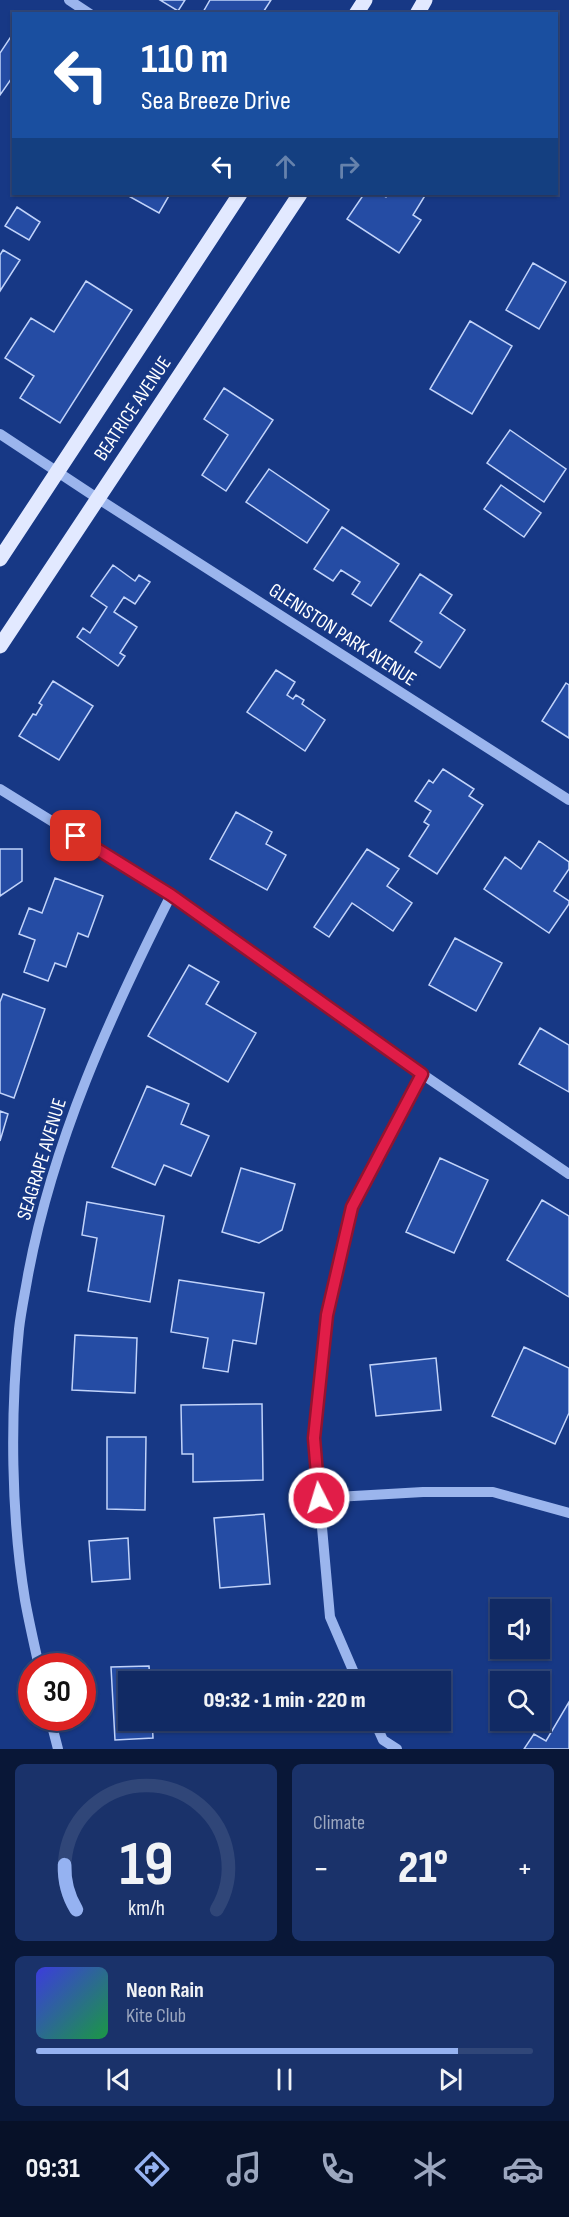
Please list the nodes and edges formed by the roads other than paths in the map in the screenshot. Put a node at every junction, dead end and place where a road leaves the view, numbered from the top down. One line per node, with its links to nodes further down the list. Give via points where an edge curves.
1 (69, 0): 2 (street)
2 (87, 12)
3 (239, 195): 6 (main road, BEATRICE AVENUE)
4 (299, 195): 7 (main road, BEATRICE AVENUE)
5 (0, 434): 6 (street)
6 (57, 471): 7 (street, GLENISTON PARK AVENUE); 8 (main road, BEATRICE AVENUE)
7 (98, 498): 9 (main road, BEATRICE AVENUE); 11 (street, GLENISTON PARK AVENUE)
8 (0, 559)
9 (0, 646)
10 (0, 789): 12 (street)
11 (569, 800)
12 (171, 895): 13 (street); 17 (street, SEAGRAPE AVENUE, via 85,1080 58,1155 35,1241 19,1328 13,1425 16,1512 25,1599)
13 (422, 1074): 14 (street); 15 (street, via 352,1207 327,1315 314,1438)
14 (569, 1174)
15 (319, 1498): 16 (street, via 493,1492); 18 (street, via 330,1617)
16 (569, 1513)
17 (36, 1653)
18 (353, 1671)
19 (53, 1731): 21 (street)
20 (379, 1731): 22 (street, via 383,1740)
21 (58, 1749)
22 (397, 1749)

